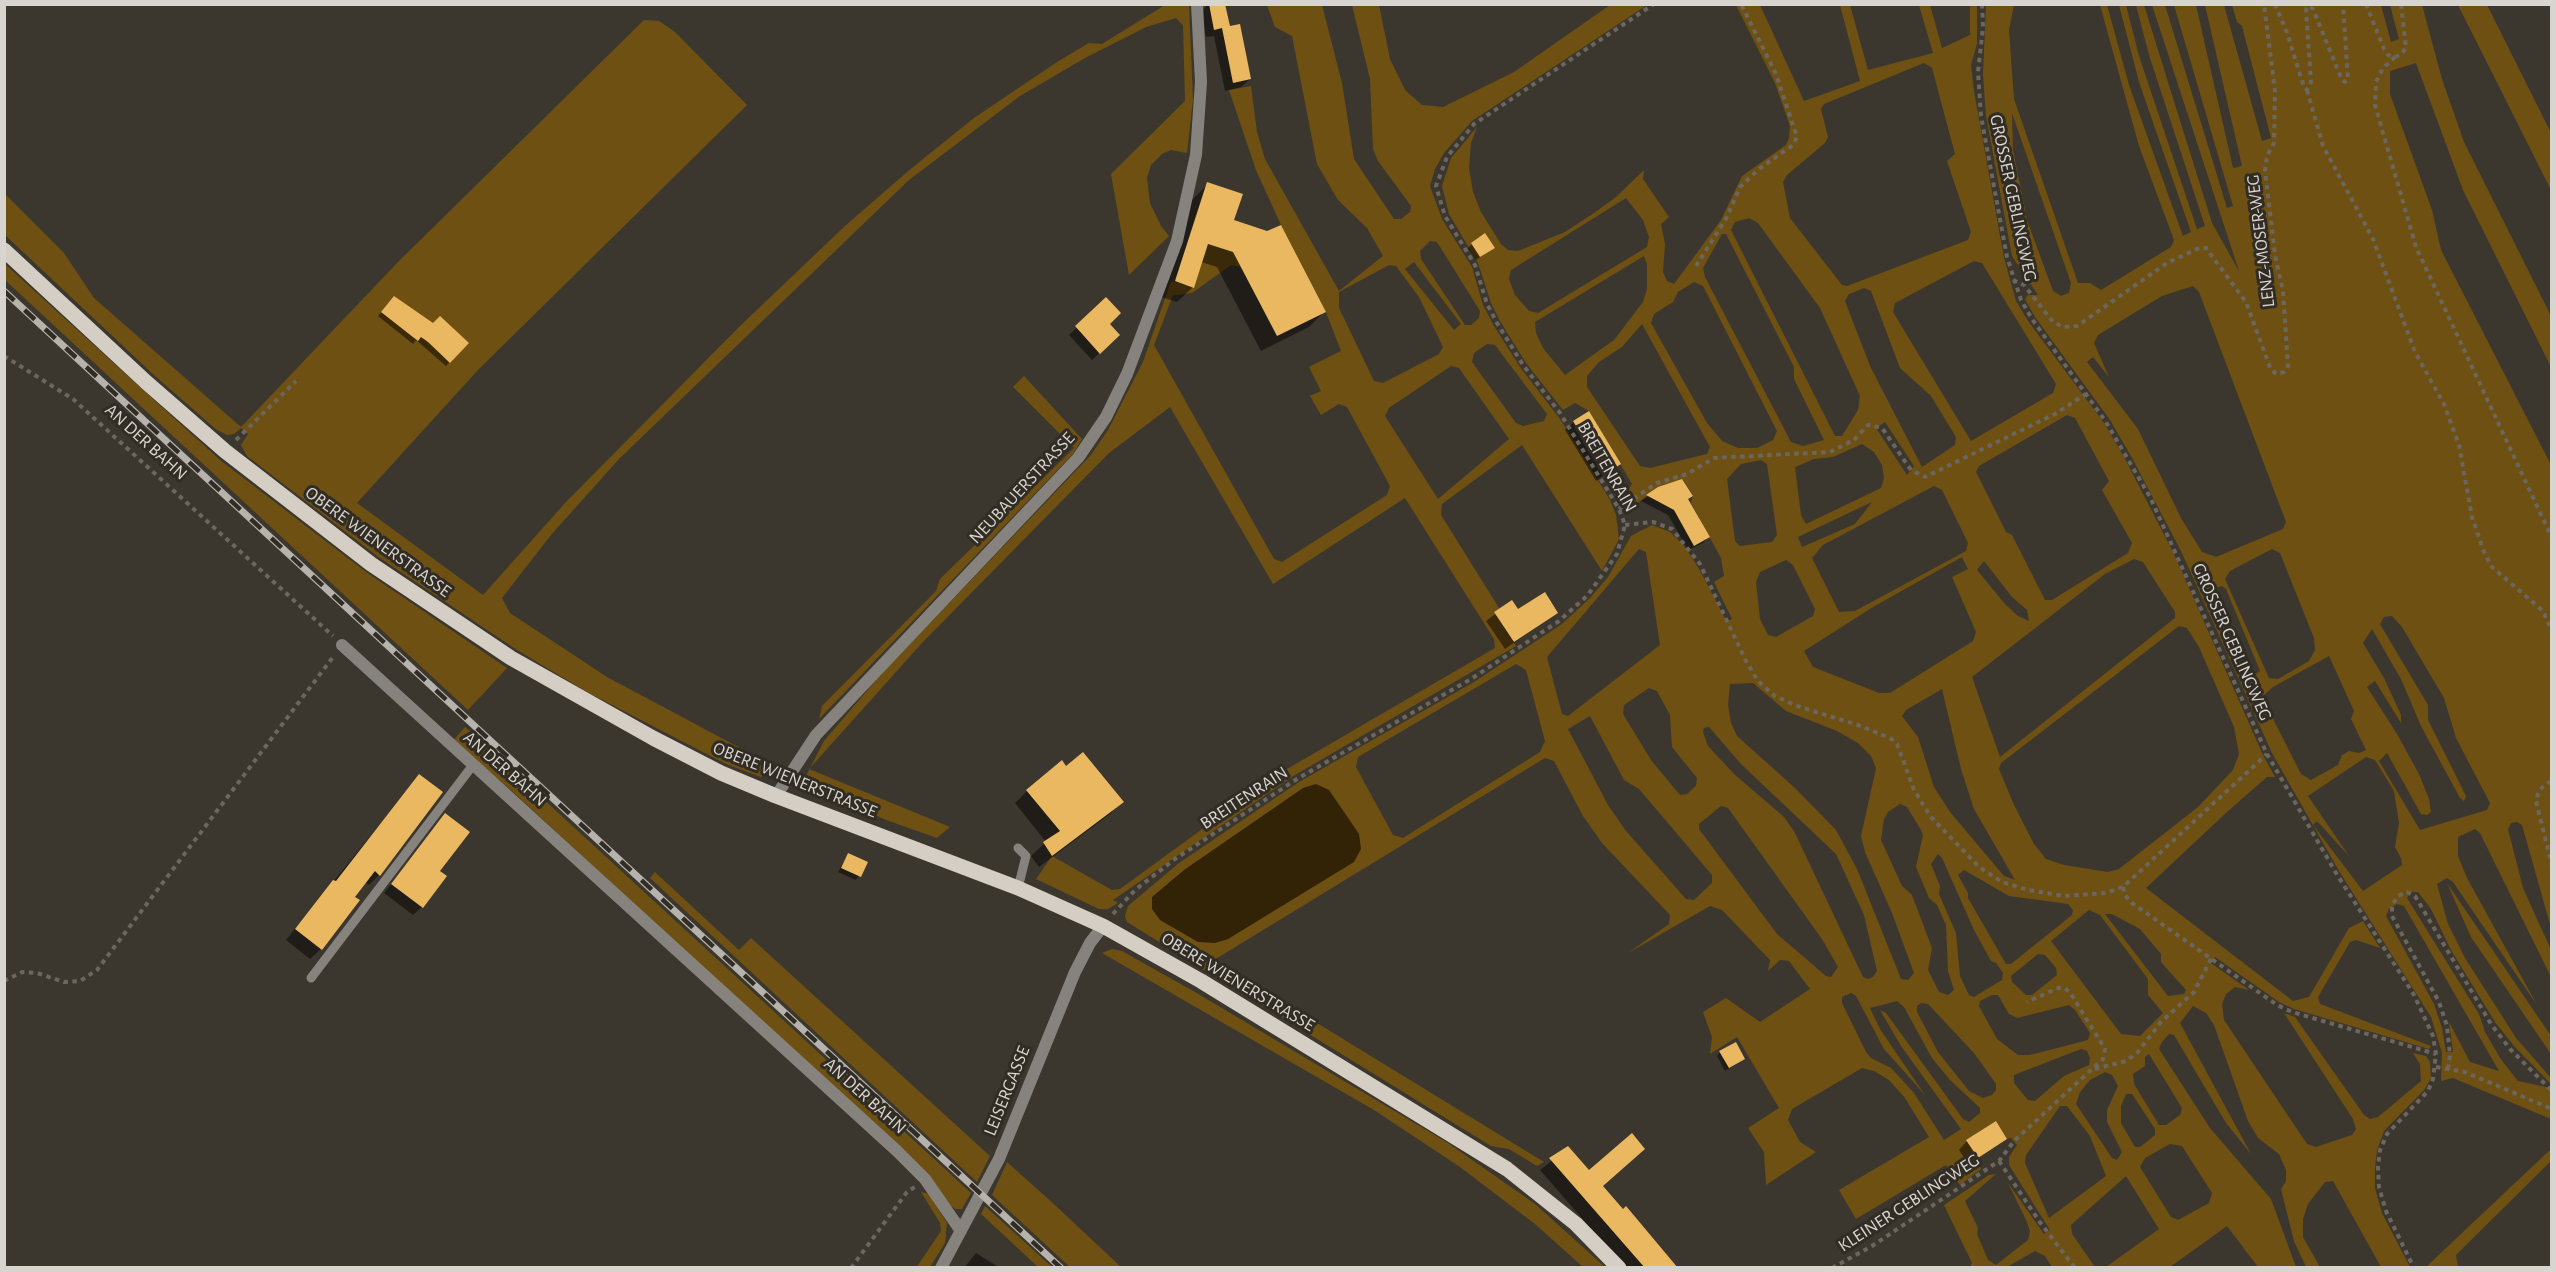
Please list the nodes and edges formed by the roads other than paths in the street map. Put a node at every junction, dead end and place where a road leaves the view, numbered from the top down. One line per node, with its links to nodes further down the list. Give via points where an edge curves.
1 (1197, 4): 5 (street, NEUBAUERSTRASSE, via 1201,82 1196,155 1178,241 1128,374 1107,417 1078,458 816,735)
2 (4, 250): 5 (main road, OBERE WIENERSTRASSE, via 225,451 371,564 511,658 653,738)
3 (342, 645): 4 (street, AN DER BAHN)
4 (473, 765): 9 (lane); 10 (street, AN DER BAHN, via 897,1150 925,1179)
5 (776, 796): 7 (main road, OBERE WIENERSTRASSE)
6 (1018, 848): 7 (lane, via 1026,856)
7 (1018, 888): 8 (main road, OBERE WIENERSTRASSE)
8 (1103, 926): 10 (street, LEISERGASSE, via 1075,972 999,1159); 12 (main road, OBERE WIENERSTRASSE, via 1201,981 1508,1169 1576,1224)
9 (311, 978)
10 (961, 1231): 11 (street, LEISERGASSE)
11 (941, 1268)
12 (1619, 1268)

